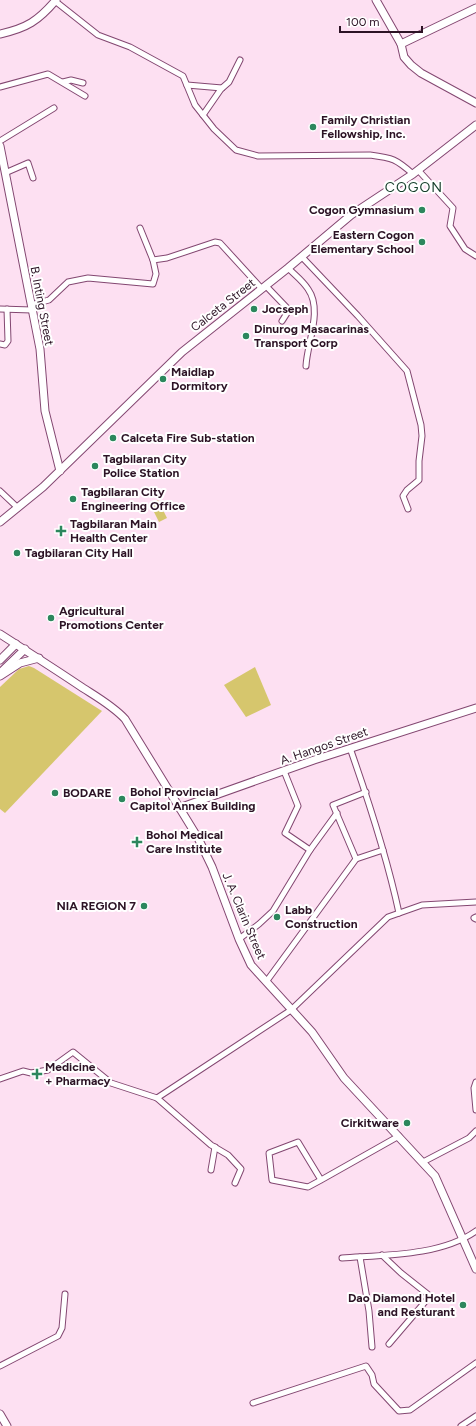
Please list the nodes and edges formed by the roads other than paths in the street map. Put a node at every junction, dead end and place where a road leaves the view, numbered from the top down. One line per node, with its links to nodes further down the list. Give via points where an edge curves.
1 (376, 0): 5 (main road)
2 (56, 1): 4 (main road, via 40,18 24,28); 8 (street, via 98,35 130,47 183,76)
3 (476, 8): 5 (main road)
4 (0, 34)
5 (401, 44): 13 (main road, via 404,57 421,73)
6 (240, 60): 10 (street, via 229,82)
7 (63, 82): 9 (street, via 48,74); 11 (street); 11 (street, via 84,82)
8 (188, 85): 10 (street); 15 (street, via 195,105)
9 (0, 87)
10 (222, 88): 15 (street)
11 (75, 89): 12 (street)
12 (85, 96)
13 (476, 103)
14 (54, 108): 17 (street)
15 (203, 116): 19 (street, via 236,150 252,155 370,155 398,161)
16 (476, 125): 19 (main road, Calceta Street)
17 (0, 141)
18 (0, 146): 20 (main road, B. Inting Street)
19 (415, 172): 23 (street, via 453,208 450,226 465,249); 24 (main road, Calceta Street, via 351,215)
20 (6, 173): 21 (street, via 28,164); 28 (main road, B. Inting Street)
21 (33, 178)
22 (140, 228): 25 (street)
23 (476, 256)
24 (302, 257): 26 (main road, Calceta Street); 37 (street, via 407,371 419,414 422,436 418,461 419,480 403,496)
25 (153, 260): 27 (street, via 167,258 208,243 220,243); 28 (street, via 156,274 154,284 88,278 68,282 49,300)
26 (288, 268): 27 (main road, Calceta Street); 33 (street, via 308,288 312,302 313,322)
27 (264, 288): 31 (street, via 288,310); 34 (main road, Calceta Street, via 182,352)
28 (31, 307): 30 (street); 34 (main road, B. Inting Street, via 40,350 45,411)
29 (0, 309): 30 (street)
30 (7, 309): 32 (street, via 8,341)
31 (282, 321)
32 (0, 344)
33 (306, 366)
34 (60, 471): 36 (main road, Calceta Street)
35 (0, 491): 36 (street)
36 (18, 508): 38 (main road, Calceta Street)
37 (408, 509)
38 (0, 522)
39 (0, 634): 40 (main road, J. A. Clarin Street)
40 (16, 644): 41 (main road, J. A. Clarin Street); 43 (main road)
41 (25, 649): 42 (main road, J. A. Clarin Street); 44 (main road)
42 (39, 658): 44 (main road, via 20,663); 49 (main road, J. A. Clarin Street, via 121,715)
43 (0, 660)
44 (0, 675)
45 (476, 708): 46 (main road, A. Hangos Street)
46 (350, 748): 47 (main road, A. Hangos Street); 48 (street)
47 (284, 771): 49 (main road, A. Hangos Street, via 238,785); 51 (street, via 298,806 285,833)
48 (366, 792): 50 (street, via 333,805); 52 (street)
49 (179, 808): 56 (main road, J. A. Clarin Street, via 212,867)
50 (337, 813): 51 (street); 53 (street)
51 (310, 850): 56 (street, via 273,911)
52 (383, 850): 53 (street); 55 (street)
53 (356, 859): 57 (street)
54 (476, 902): 55 (street, via 422,905)
55 (399, 913): 58 (street, via 388,917)
56 (239, 939): 57 (main road, J. A. Clarin Street, via 251,965)
57 (266, 982): 58 (main road, J. A. Clarin Street)
58 (291, 1010): 61 (street); 64 (main road, J. A. Clarin Street, via 312,1032 344,1078)
59 (0, 1079): 61 (street, via 23,1071 31,1073 48,1070 73,1052 111,1083)
60 (476, 1082): 62 (street)
61 (157, 1098): 65 (street)
62 (476, 1110)
63 (476, 1131): 66 (street, via 469,1138)
64 (399, 1136): 66 (main road, J. A. Clarin Street); 68 (street)
65 (215, 1147): 67 (street); 69 (street, via 241,1169)
66 (423, 1162): 71 (main road, J. A. Clarin Street, via 435,1176)
67 (211, 1170)
68 (321, 1180): 68 (street, via 308,1187 272,1180 269,1153 298,1142)
69 (235, 1183)
70 (476, 1232): 71 (street)
71 (464, 1240): 72 (street, via 405,1255); 75 (main road, J. A. Clarin Street)
72 (382, 1255): 73 (street); 77 (street, via 430,1296)
73 (360, 1257): 74 (street); 78 (street)
74 (342, 1258)
75 (476, 1269)
76 (65, 1294): 80 (street, via 62,1328 58,1336)
77 (389, 1344)
78 (372, 1347)
79 (476, 1363): 81 (street, via 410,1410 399,1411 374,1384 366,1366)
80 (0, 1366)
81 (253, 1402)
82 (0, 1414): 84 (main road)
83 (476, 1416): 85 (street)
84 (7, 1426)
85 (460, 1426)

